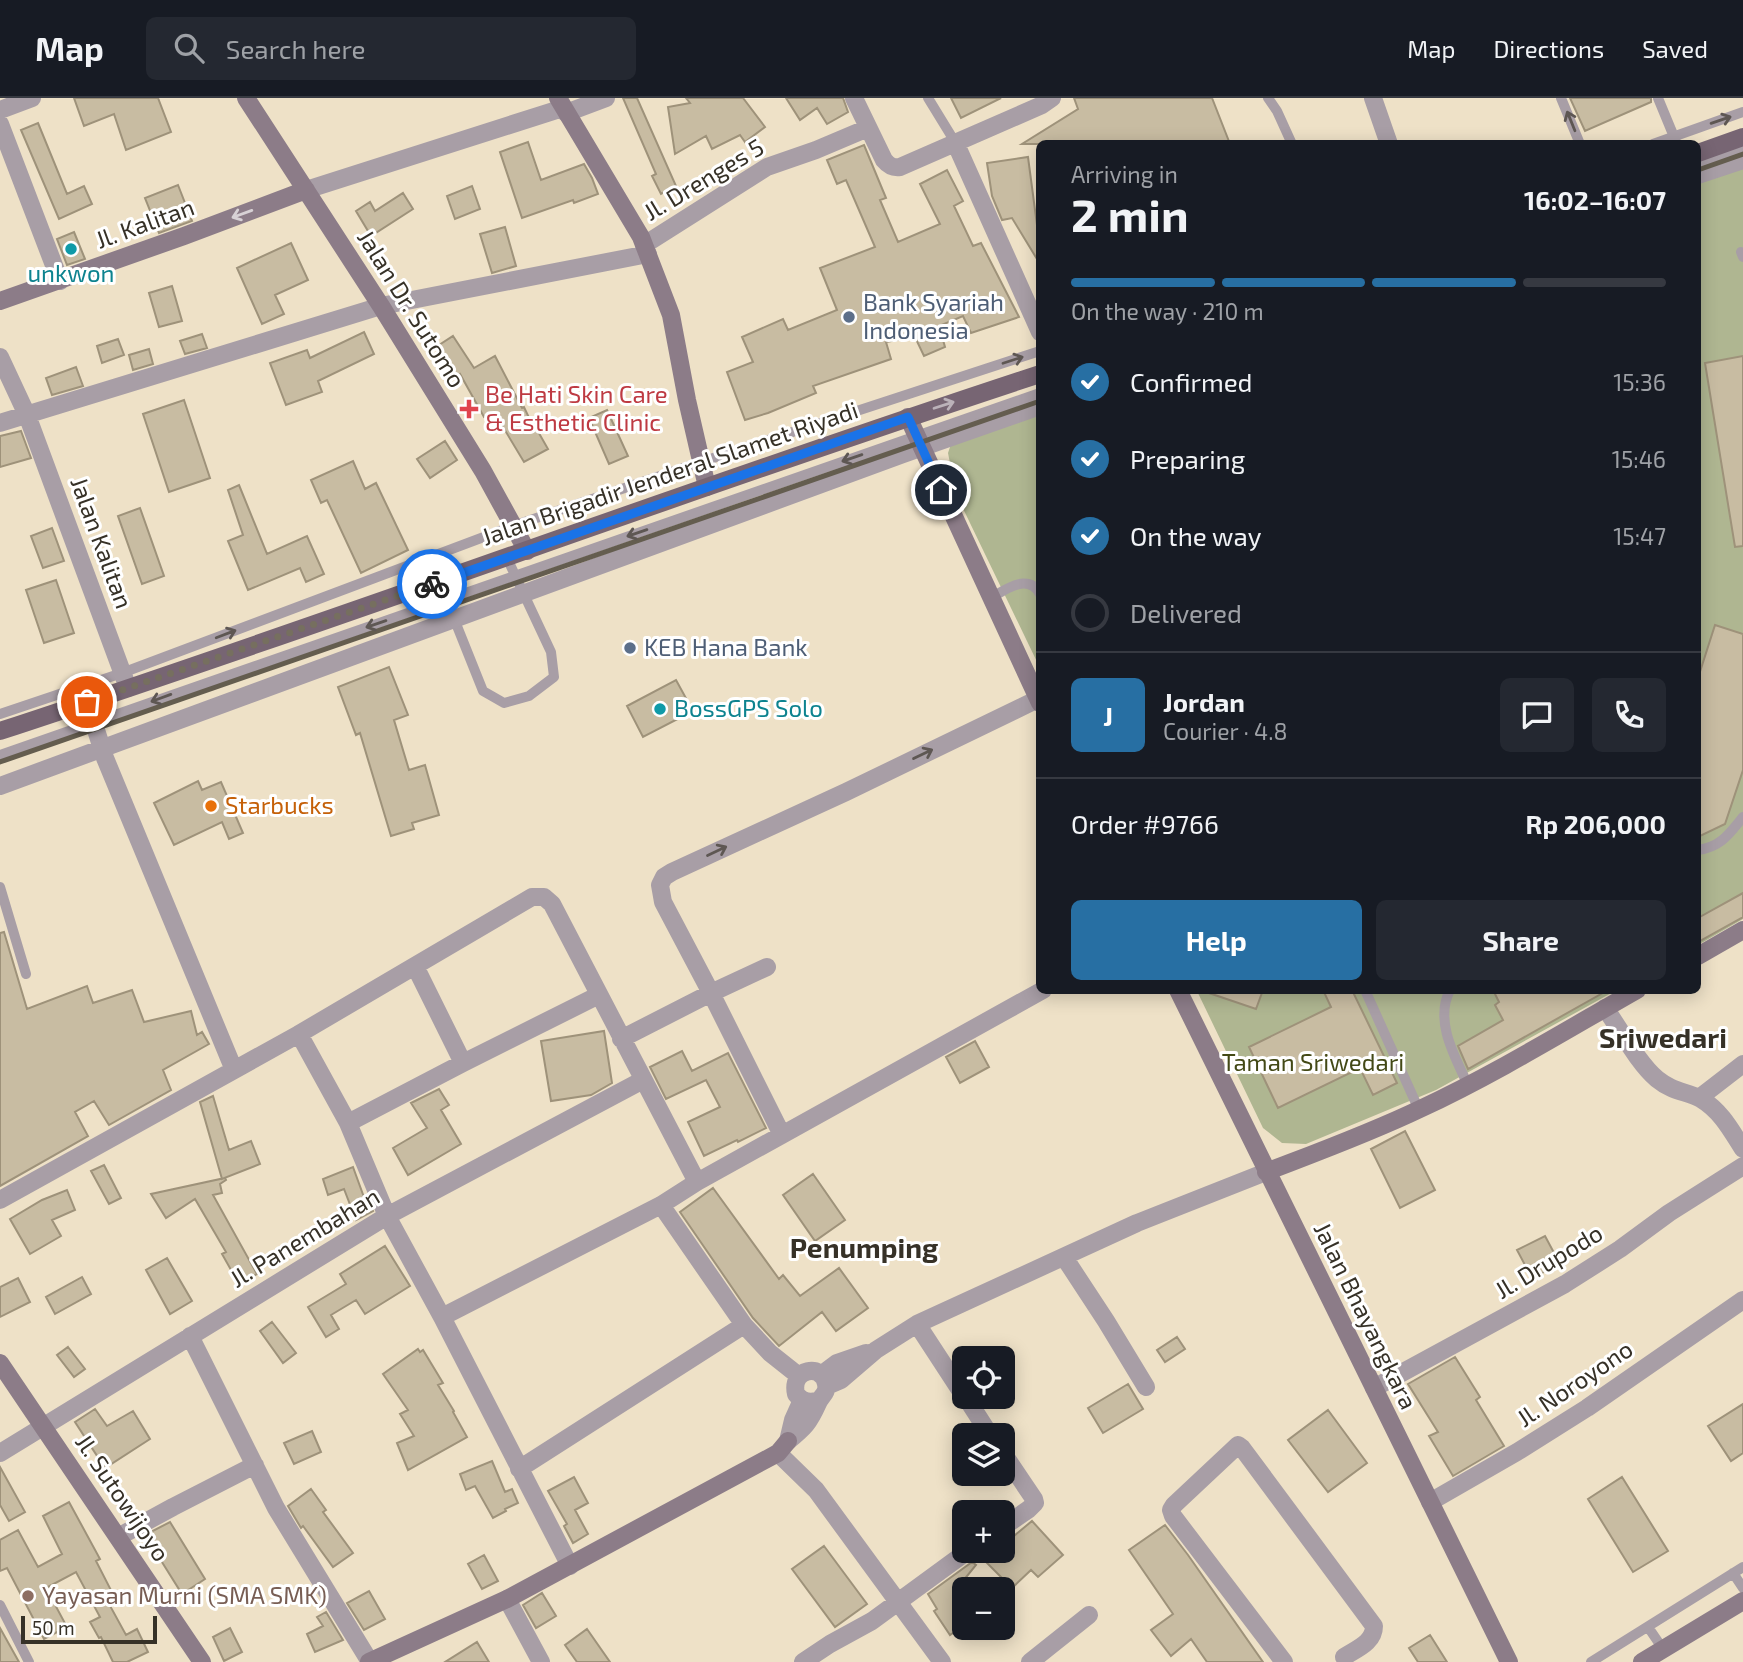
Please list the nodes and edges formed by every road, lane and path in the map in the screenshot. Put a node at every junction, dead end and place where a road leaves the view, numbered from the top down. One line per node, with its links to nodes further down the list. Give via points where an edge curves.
1 (32, 98): 12 (street)
2 (246, 98): 27 (main road, Jalan Dr. Sutomo)
3 (606, 98): 11 (street)
4 (854, 98): 15 (street)
5 (928, 98): 21 (lane)
6 (1052, 98): 21 (street)
7 (1268, 98): 17 (lane)
8 (1373, 98): 18 (street)
9 (1562, 98): 19 (lane, one-way to 9)
10 (1658, 98): 20 (lane)
11 (562, 106): 27 (street); 28 (main road)
12 (0, 110)
13 (1743, 113): 20 (lane, one-way to 13)
14 (0, 124): 29 (street)
15 (869, 128): 21 (street, via 890,166 900,167); 28 (street, Jl. Drenges 5, via 767,167)
16 (1743, 136): 23 (main road)
17 (1290, 140)
18 (1388, 140)
19 (1578, 140)
20 (1675, 140)
21 (955, 142): 32 (street)
22 (1743, 148): 25 (lane)
23 (1701, 152)
24 (1743, 160): 26 (street)
25 (1701, 163)
26 (1701, 174)
27 (306, 190): 29 (main road, Jl. Kalitan, one-way to 29); 31 (main road, Jalan Dr. Sutomo)
28 (646, 249): 31 (street); 42 (main road, via 671,315)
29 (60, 281): 30 (main road, Jl. Kalitan)
30 (0, 301)
31 (381, 306): 38 (street); 44 (main road, Jalan Dr. Sutomo)
32 (1036, 323)
33 (1036, 352): 42 (lane, one-way to 33)
34 (0, 357): 38 (street, Jalan Kalitan)
35 (1036, 375): 39 (main road, Jalan Brigadir Jenderal Slamet Riyadi, one-way to 35)
36 (1036, 395): 41 (lane)
37 (1036, 406): 41 (street)
38 (27, 415): 40 (street); 54 (street, Jalan Kalitan)
39 (908, 417): 41 (main road); 43 (main road, Jalan Brigadir Jenderal Slamet Riyadi)
40 (0, 423)
41 (919, 441): 47 (lane, one-way to 47); 50 (street); 51 (main road)
42 (701, 462): 43 (main road); 44 (lane)
43 (707, 487): 45 (main road, Jalan Brigadir Jenderal Slamet Riyadi)
44 (513, 527): 45 (main road, Jalan Dr. Sutomo); 54 (lane, one-way to 44)
45 (527, 551): 46 (main road, Jalan Brigadir Jenderal Slamet Riyadi)
46 (507, 558): 47 (lane); 48 (main road, Jalan Brigadir Jenderal Slamet Riyadi)
47 (516, 575): 50 (lane); 52 (lane)
48 (439, 582): 52 (lane); 54 (main road, Jalan Brigadir Jenderal Slamet Riyadi)
49 (1036, 588): 51 (lane, via 1020,583)
50 (524, 594): 53 (street); 53 (lane, via 551,652 554,677 529,696 504,703 483,691)
51 (990, 598): 55 (main road)
52 (447, 600): 53 (lane); 59 (lane, one-way to 59)
53 (455, 619): 61 (street)
54 (125, 680): 56 (main road, Jalan Brigadir Jenderal Slamet Riyadi); 58 (lane)
55 (1036, 695)
56 (87, 702): 59 (street); 60 (main road, Jalan Brigadir Jenderal Slamet Riyadi)
57 (1036, 702): 72 (street, one-way to 57, via 663,902 660,885 664,877)
58 (0, 714)
59 (93, 722): 61 (street); 62 (lane)
60 (0, 731)
61 (102, 748): 63 (street); 84 (street)
62 (0, 755)
63 (0, 786)
64 (1743, 817): 65 (lane, via 1725,840)
65 (1701, 850)
66 (0, 887): 71 (lane)
67 (1743, 930): 68 (main road)
68 (1701, 954)
69 (415, 966): 78 (street, via 532,897 544,897 552,904); 80 (street); 82 (street)
70 (767, 967): 72 (street)
71 (26, 974)
72 (711, 993): 81 (street); 90 (street)
73 (1036, 993): 90 (street)
74 (1180, 994): 93 (main road, Jalan Bhayangkara)
75 (1367, 994): 88 (lane)
76 (1449, 994): 86 (lane, via 1444,1010 1449,1043)
77 (1630, 994): 79 (main road)
78 (599, 995): 81 (street); 82 (street)
79 (1605, 1009): 86 (main road); 87 (street, via 1654,1076)
80 (299, 1034): 84 (street); 89 (street)
81 (621, 1039): 85 (street)
82 (463, 1063): 89 (street)
83 (1743, 1063): 87 (street)
84 (234, 1070): 95 (street)
85 (643, 1080): 94 (street); 97 (street, Jl. Panembahan)
86 (1468, 1085): 88 (main road)
87 (1699, 1098): 91 (street, via 1718,1112)
88 (1419, 1110): 93 (main road)
89 (348, 1124): 97 (street)
90 (782, 1135): 94 (street)
91 (1743, 1149)
92 (1743, 1166): 108 (street, Jl. Drupodo, via 1565,1284)
93 (1266, 1172): 98 (street); 108 (main road, Jalan Bhayangkara)
94 (696, 1182): 96 (street)
95 (0, 1200)
96 (661, 1205): 100 (street); 102 (street)
97 (387, 1216): 100 (street); 103 (street, Jl. Panembahan)
98 (1064, 1257): 101 (street); 107 (street)
99 (1743, 1300): 116 (street, Jl. Noroyono, via 1587,1408)
100 (442, 1317): 114 (street)
101 (917, 1324): 106 (street); 109 (street, via 841,1380)
102 (744, 1325): 105 (street); 114 (street)
103 (190, 1336): 110 (street, Jl. Panembahan); 113 (street)
104 (0, 1363): 110 (main road, Jl. Sutowijoyo)
105 (799, 1376): 109 (street, via 812,1371); 109 (street, via 796,1394)
106 (952, 1378)
107 (1146, 1387)
108 (1374, 1388): 116 (main road, Jalan Bhayangkara)
109 (817, 1390): 111 (street, via 816,1410 808,1425)
110 (43, 1425): 112 (street, Jl. Panembahan); 118 (main road, Jl. Sutowijoyo)
111 (783, 1447): 120 (main road); 125 (street)
112 (0, 1452)
113 (255, 1465): 118 (street); 134 (street, via 292,1536)
114 (519, 1469): 120 (street)
115 (1015, 1471): 117 (street, via 1035,1503)
116 (1430, 1502): 140 (main road, Jalan Bhayangkara)
117 (1015, 1519)
118 (118, 1537): 133 (main road, Jl. Sutowijoyo)
119 (952, 1562): 125 (street)
120 (570, 1566): 124 (main road)
121 (1743, 1567): 122 (lane)
122 (1733, 1573): 123 (lane); 129 (lane)
123 (1743, 1588)
124 (507, 1599): 134 (main road); 135 (street)
125 (898, 1601): 136 (street); 137 (street)
126 (1743, 1601): 130 (main road)
127 (0, 1605): 132 (lane)
128 (1090, 1615): 138 (street)
129 (1648, 1627): 130 (lane); 141 (lane)
130 (1663, 1649): 142 (main road)
131 (1344, 1657): 139 (street, via 1367,1642 1374,1626 1238,1445 1174,1504 1172,1513)
132 (29, 1662)
133 (201, 1662)
134 (369, 1662)
135 (541, 1662)
136 (803, 1662)
137 (942, 1662)
138 (1030, 1662)
139 (1284, 1662)
140 (1509, 1662)
141 (1591, 1662)
142 (1642, 1662)

